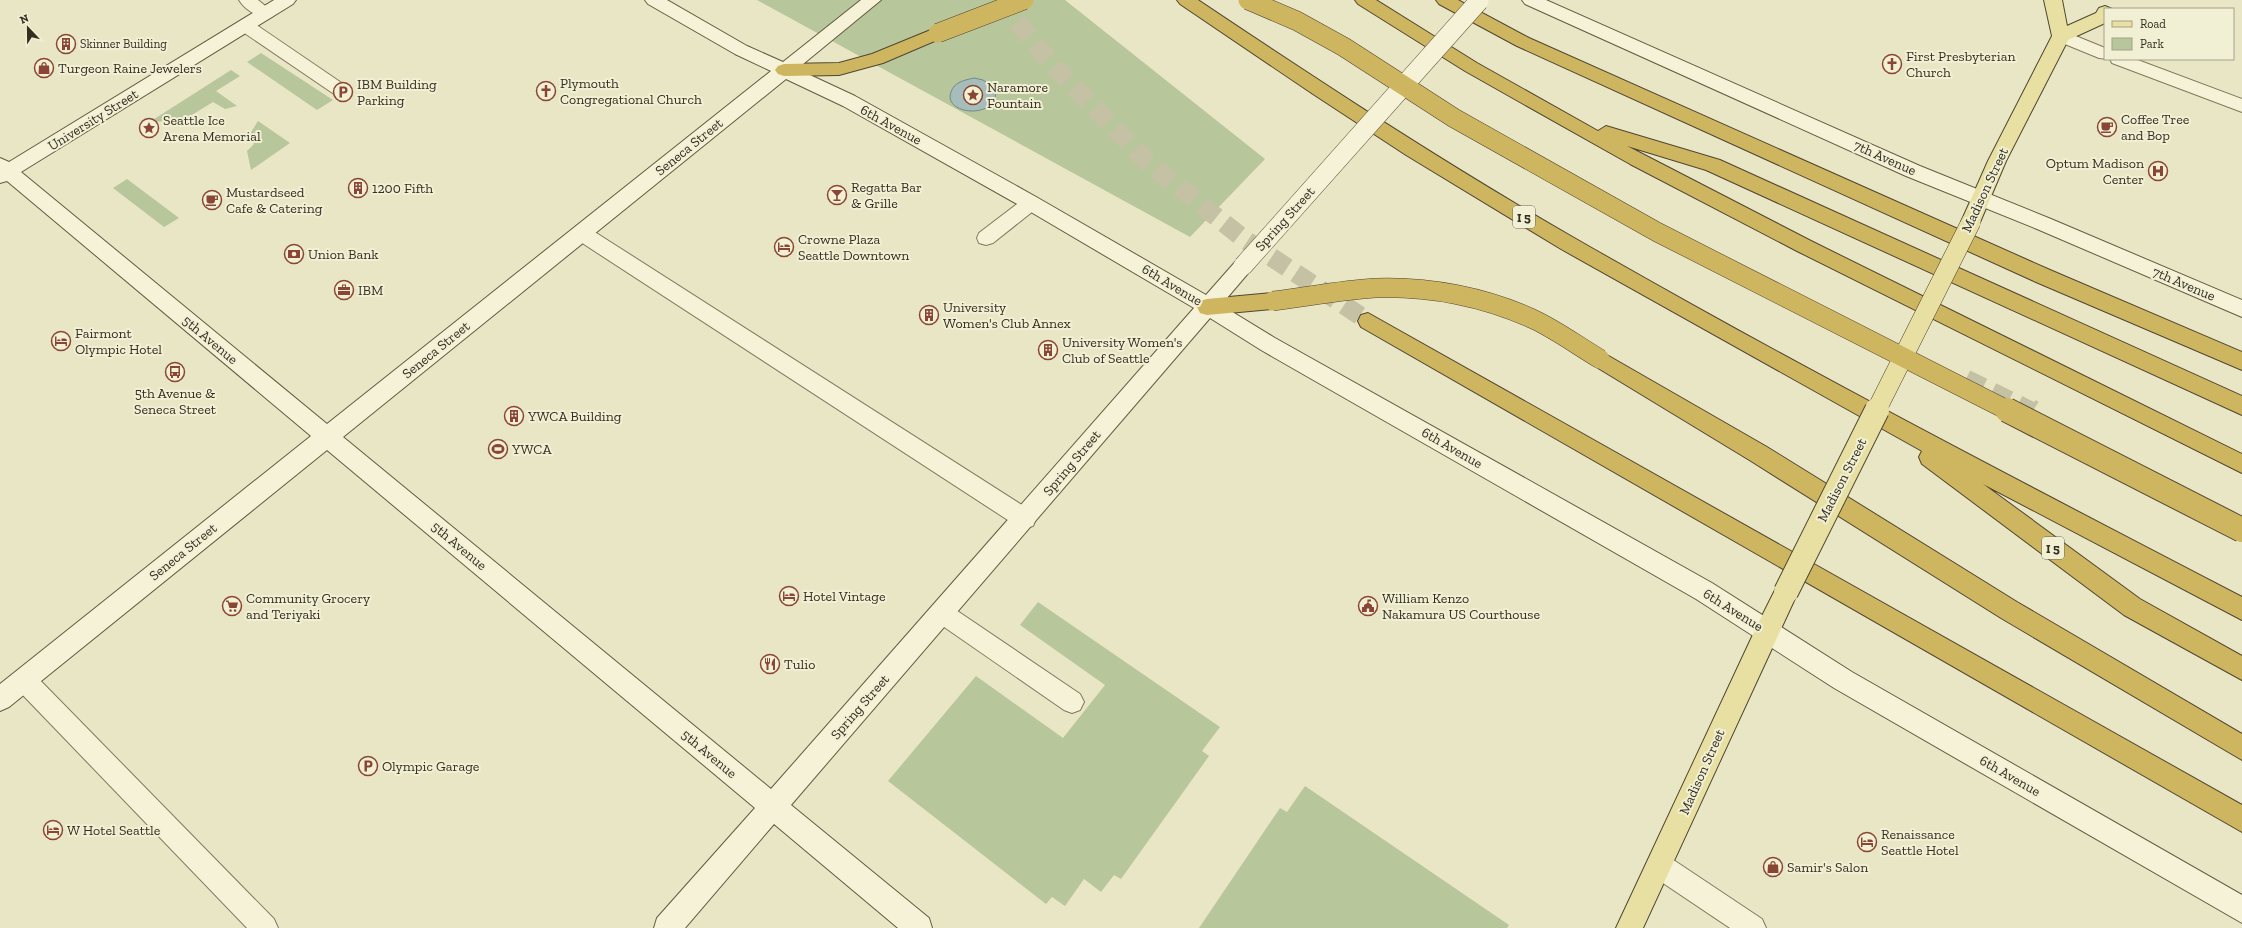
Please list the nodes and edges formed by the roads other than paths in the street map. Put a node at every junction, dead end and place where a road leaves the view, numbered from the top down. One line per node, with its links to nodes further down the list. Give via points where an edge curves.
1 (247, 0): 13 (lane)
2 (287, 0): 13 (street, University Street)
3 (654, 0): 19 (street, 6th Avenue, via 741,50)
4 (872, 0): 19 (street, Seneca Street)
5 (1024, 0): 19 (highway, bridge, via 877,59 839,69)
6 (1186, 0): 33 (highway, I 5, via 1420,154 1568,244)
7 (1248, 0): 37 (highway, bridge, via 1297,21 1344,47 1454,118 1657,232)
8 (1364, 0): 22 (highway, via 1474,69)
9 (1445, 0): 31 (highway, via 1537,48 2043,276)
10 (1480, 0): 28 (street, Spring Street, bridge)
11 (1531, 0): 24 (street, 7th Avenue, via 1913,171)
12 (2053, 0): 16 (main road)
13 (266, 13): 15 (street, University Street)
14 (2104, 14): 16 (main road)
15 (246, 26): 20 (lane); 23 (street, University Street)
16 (2061, 36): 17 (lane); 24 (main road, Madison Street, via 1997,161)
17 (2104, 54)
18 (2121, 60): 21 (lane)
19 (784, 70): 25 (street, 6th Avenue, via 849,101); 26 (street, Seneca Street)
20 (343, 92)
21 (2242, 106)
22 (1563, 120): 32 (highway, via 1713,165); 35 (highway, via 1700,193)
23 (3, 171): 34 (street, 5th Avenue)
24 (1982, 199): 29 (street, 7th Avenue); 40 (main road, Madison Street, bridge)
25 (1030, 203): 27 (lane); 28 (street, 6th Avenue)
26 (583, 234): 34 (street, Seneca Street); 36 (lane)
27 (986, 238)
28 (1207, 307): 36 (street, Spring Street); 40 (street, 6th Avenue, via 1704,591); 45 (highway, bridge, via 1390,288 1455,295 1494,305 1535,321 1759,454 2009,610)
29 (2242, 309)
30 (1368, 321): 47 (highway)
31 (2242, 361)
32 (2242, 406)
33 (1873, 415): 38 (highway, I 5); 41 (highway, I 5, via 2132,607)
34 (327, 437): 42 (street, Seneca Street); 46 (street, 5th Avenue)
35 (2242, 464)
36 (1025, 519): 39 (street, Spring Street)
37 (2242, 530)
38 (2242, 609)
39 (942, 613): 44 (lane); 46 (street, Spring Street)
40 (1766, 631): 48 (main road, Madison Street); 49 (street, 6th Avenue, via 1850,684)
41 (2242, 670)
42 (24, 680): 43 (street, Seneca Street); 50 (lane)
43 (0, 699)
44 (1072, 702)
45 (2242, 748)
46 (773, 807): 51 (street, Spring Street); 52 (street, 5th Avenue)
47 (2242, 819)
48 (1660, 866): 53 (main road, Madison Street); 54 (lane)
49 (2242, 910)
50 (265, 928)
51 (667, 928)
52 (919, 928)
53 (1629, 928)
54 (1752, 928)

